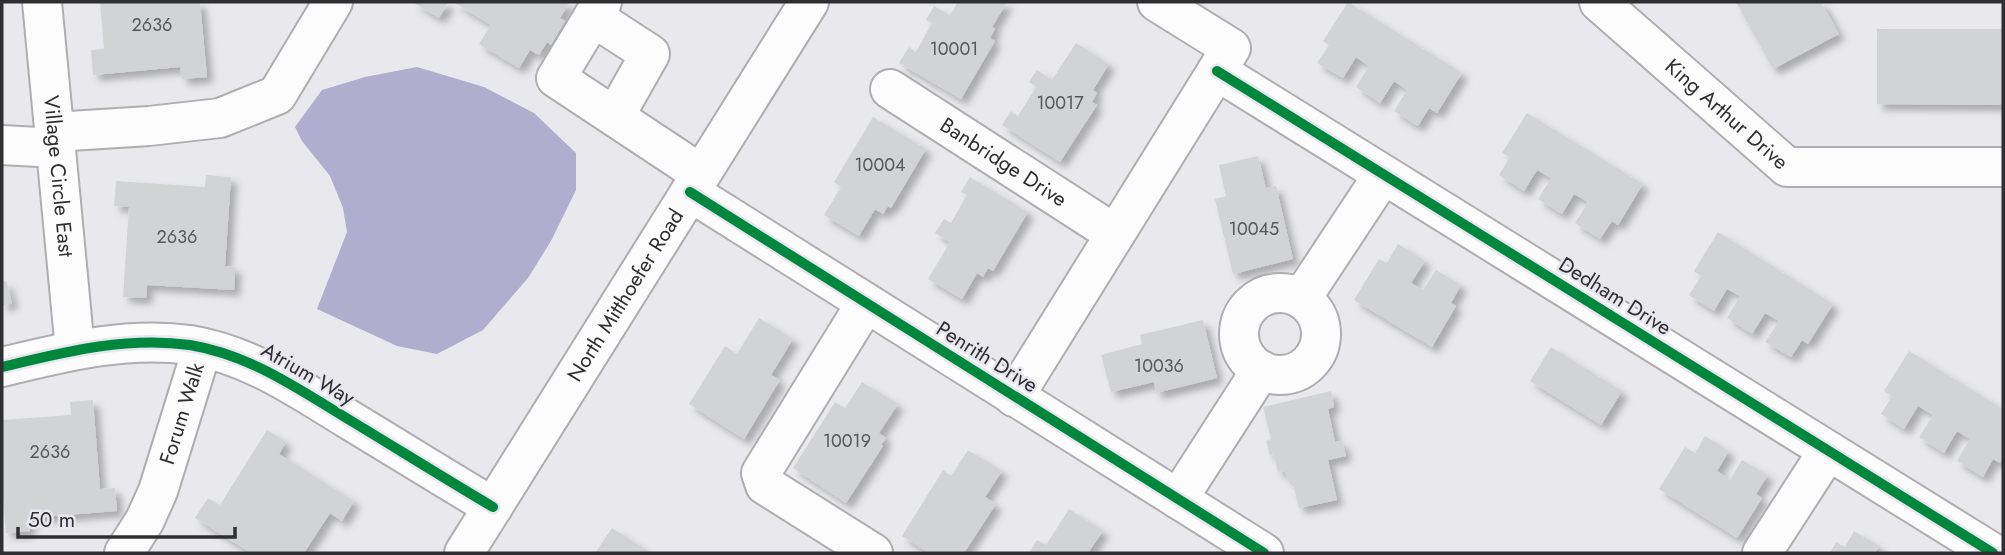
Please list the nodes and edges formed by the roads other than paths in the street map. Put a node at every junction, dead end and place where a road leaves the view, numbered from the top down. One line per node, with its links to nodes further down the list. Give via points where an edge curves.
1 (42, 2): 10 (street, Village Circle East)
2 (333, 2): 10 (street, via 277,95 219,118)
3 (809, 2): 14 (street, North Mitthoefer Road)
4 (1157, 2): 7 (street, via 1231,48)
5 (1599, 2): 12 (street, King Arthur Drive, via 1787,167)
6 (597, 9): 9 (street, via 650,54); 9 (street, Penrith Drive, via 556,78)
7 (1217, 71): 13 (street, Dedham Drive); 15 (street)
8 (890, 89): 15 (street, Banbridge Drive)
9 (615, 116): 14 (street, Penrith Drive)
10 (55, 140): 11 (street); 19 (street, Village Circle East)
11 (2, 145)
12 (2003, 167)
13 (1383, 175): 16 (street); 23 (street, Dedham Drive)
14 (695, 183): 17 (street, Penrith Drive); 25 (street, North Mitthoefer Road)
15 (1115, 234): 22 (street)
16 (1301, 299): 21 (street, via 1312,308 1320,327 1319,348 1312,360 1288,374); 21 (street, via 1289,294 1264,296 1245,314 1240,326 1243,351)
17 (866, 303): 22 (street, Penrith Drive); 28 (street, via 761,473 765,485)
18 (202, 349): 19 (street, Atrium Way, via 138,343); 25 (street, Atrium Way, via 232,355 277,375); 26 (street, Forum Walk, via 158,491)
19 (75, 350): 20 (street, Atrium Way)
20 (2, 367)
21 (1261, 370): 24 (street)
22 (1014, 397): 24 (street, Penrith Drive)
23 (1828, 451): 30 (street); 31 (street, Dedham Drive)
24 (1178, 499): 29 (street, Penrith Drive)
25 (493, 507): 27 (street, North Mitthoefer Road)
26 (124, 553)
27 (464, 553)
28 (873, 553)
29 (1264, 553)
30 (1762, 553)
31 (1993, 553)

